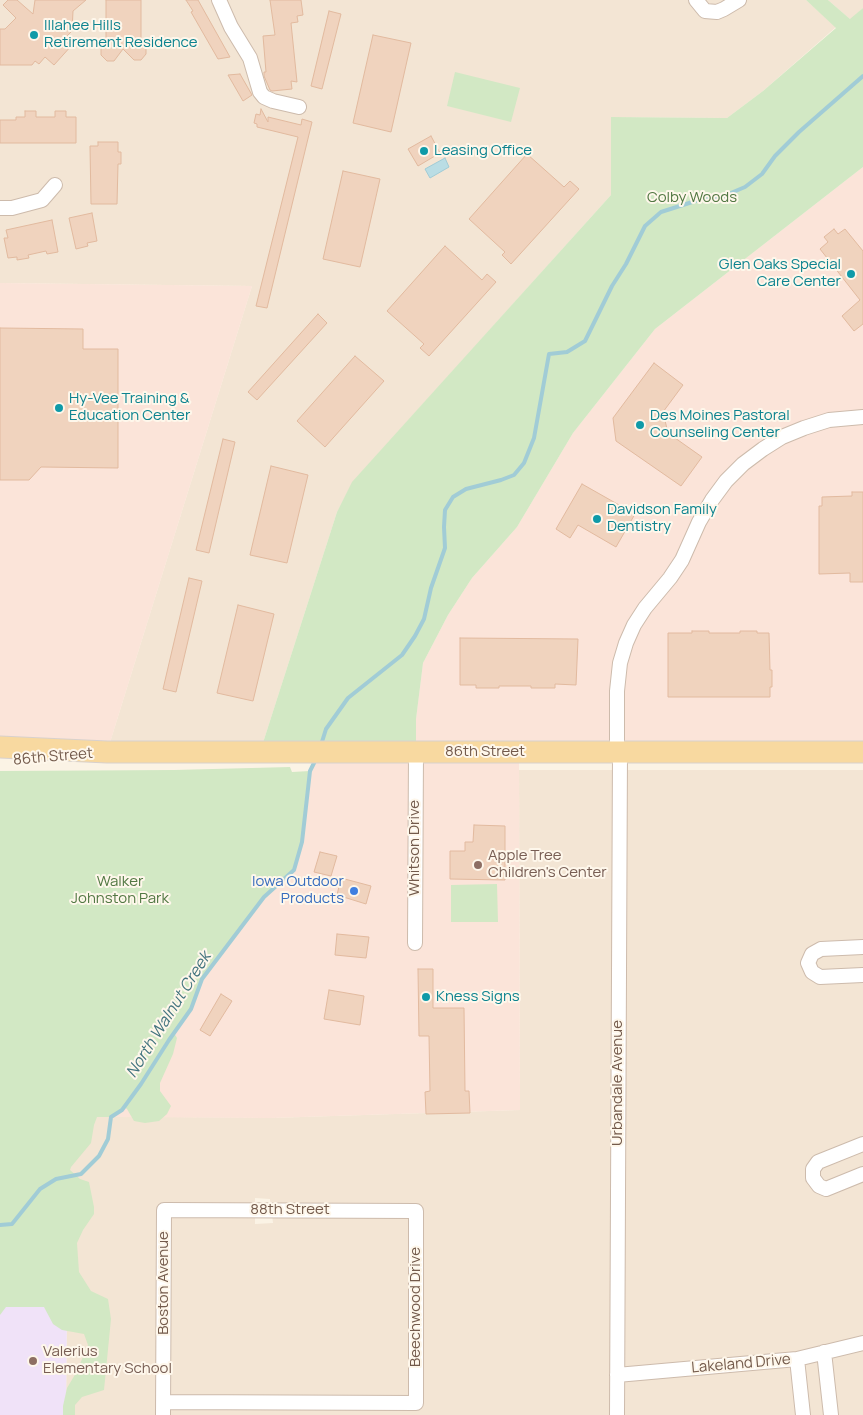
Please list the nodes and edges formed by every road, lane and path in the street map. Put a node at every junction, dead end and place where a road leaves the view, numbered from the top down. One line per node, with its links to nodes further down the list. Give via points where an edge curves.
1 (219, 0): 4 (street, via 250,58 264,98)
2 (696, 0): 3 (street, via 705,11 717,12)
3 (739, 0)
4 (299, 107)
5 (55, 185): 6 (street, via 42,200)
6 (0, 208)
7 (863, 417): 11 (street, Urbandale Avenue, via 829,420 782,438 743,464 712,500 682,560 645,608 626,643 620,663 618,691)
8 (0, 747): 9 (main road, 86th Street)
9 (107, 752): 10 (main road, 86th Street); 13 (main road, 86th Street)
10 (416, 752): 11 (main road, 86th Street); 14 (street, Whitson Drive)
11 (619, 752): 12 (main road, 86th Street); 24 (street, Urbandale Avenue)
12 (863, 752)
13 (0, 761)
14 (415, 943)
15 (863, 947): 16 (street, via 821,949 812,954 808,963 812,972 820,977)
16 (863, 975)
17 (863, 1144): 18 (street, via 818,1162 813,1178 826,1189)
18 (863, 1174)
19 (164, 1210): 20 (street, 88th Street); 25 (street, Boston Avenue)
20 (416, 1211): 25 (street, Beechwood Drive, via 416,1403)
21 (863, 1342): 22 (street, Lakeland Drive)
22 (824, 1352): 23 (street, Lakeland Drive); 28 (street)
23 (796, 1359): 24 (street, Lakeland Drive); 27 (street)
24 (617, 1375): 26 (street, Urbandale Avenue)
25 (163, 1409)
26 (617, 1415)
27 (803, 1415)
28 (831, 1415)

